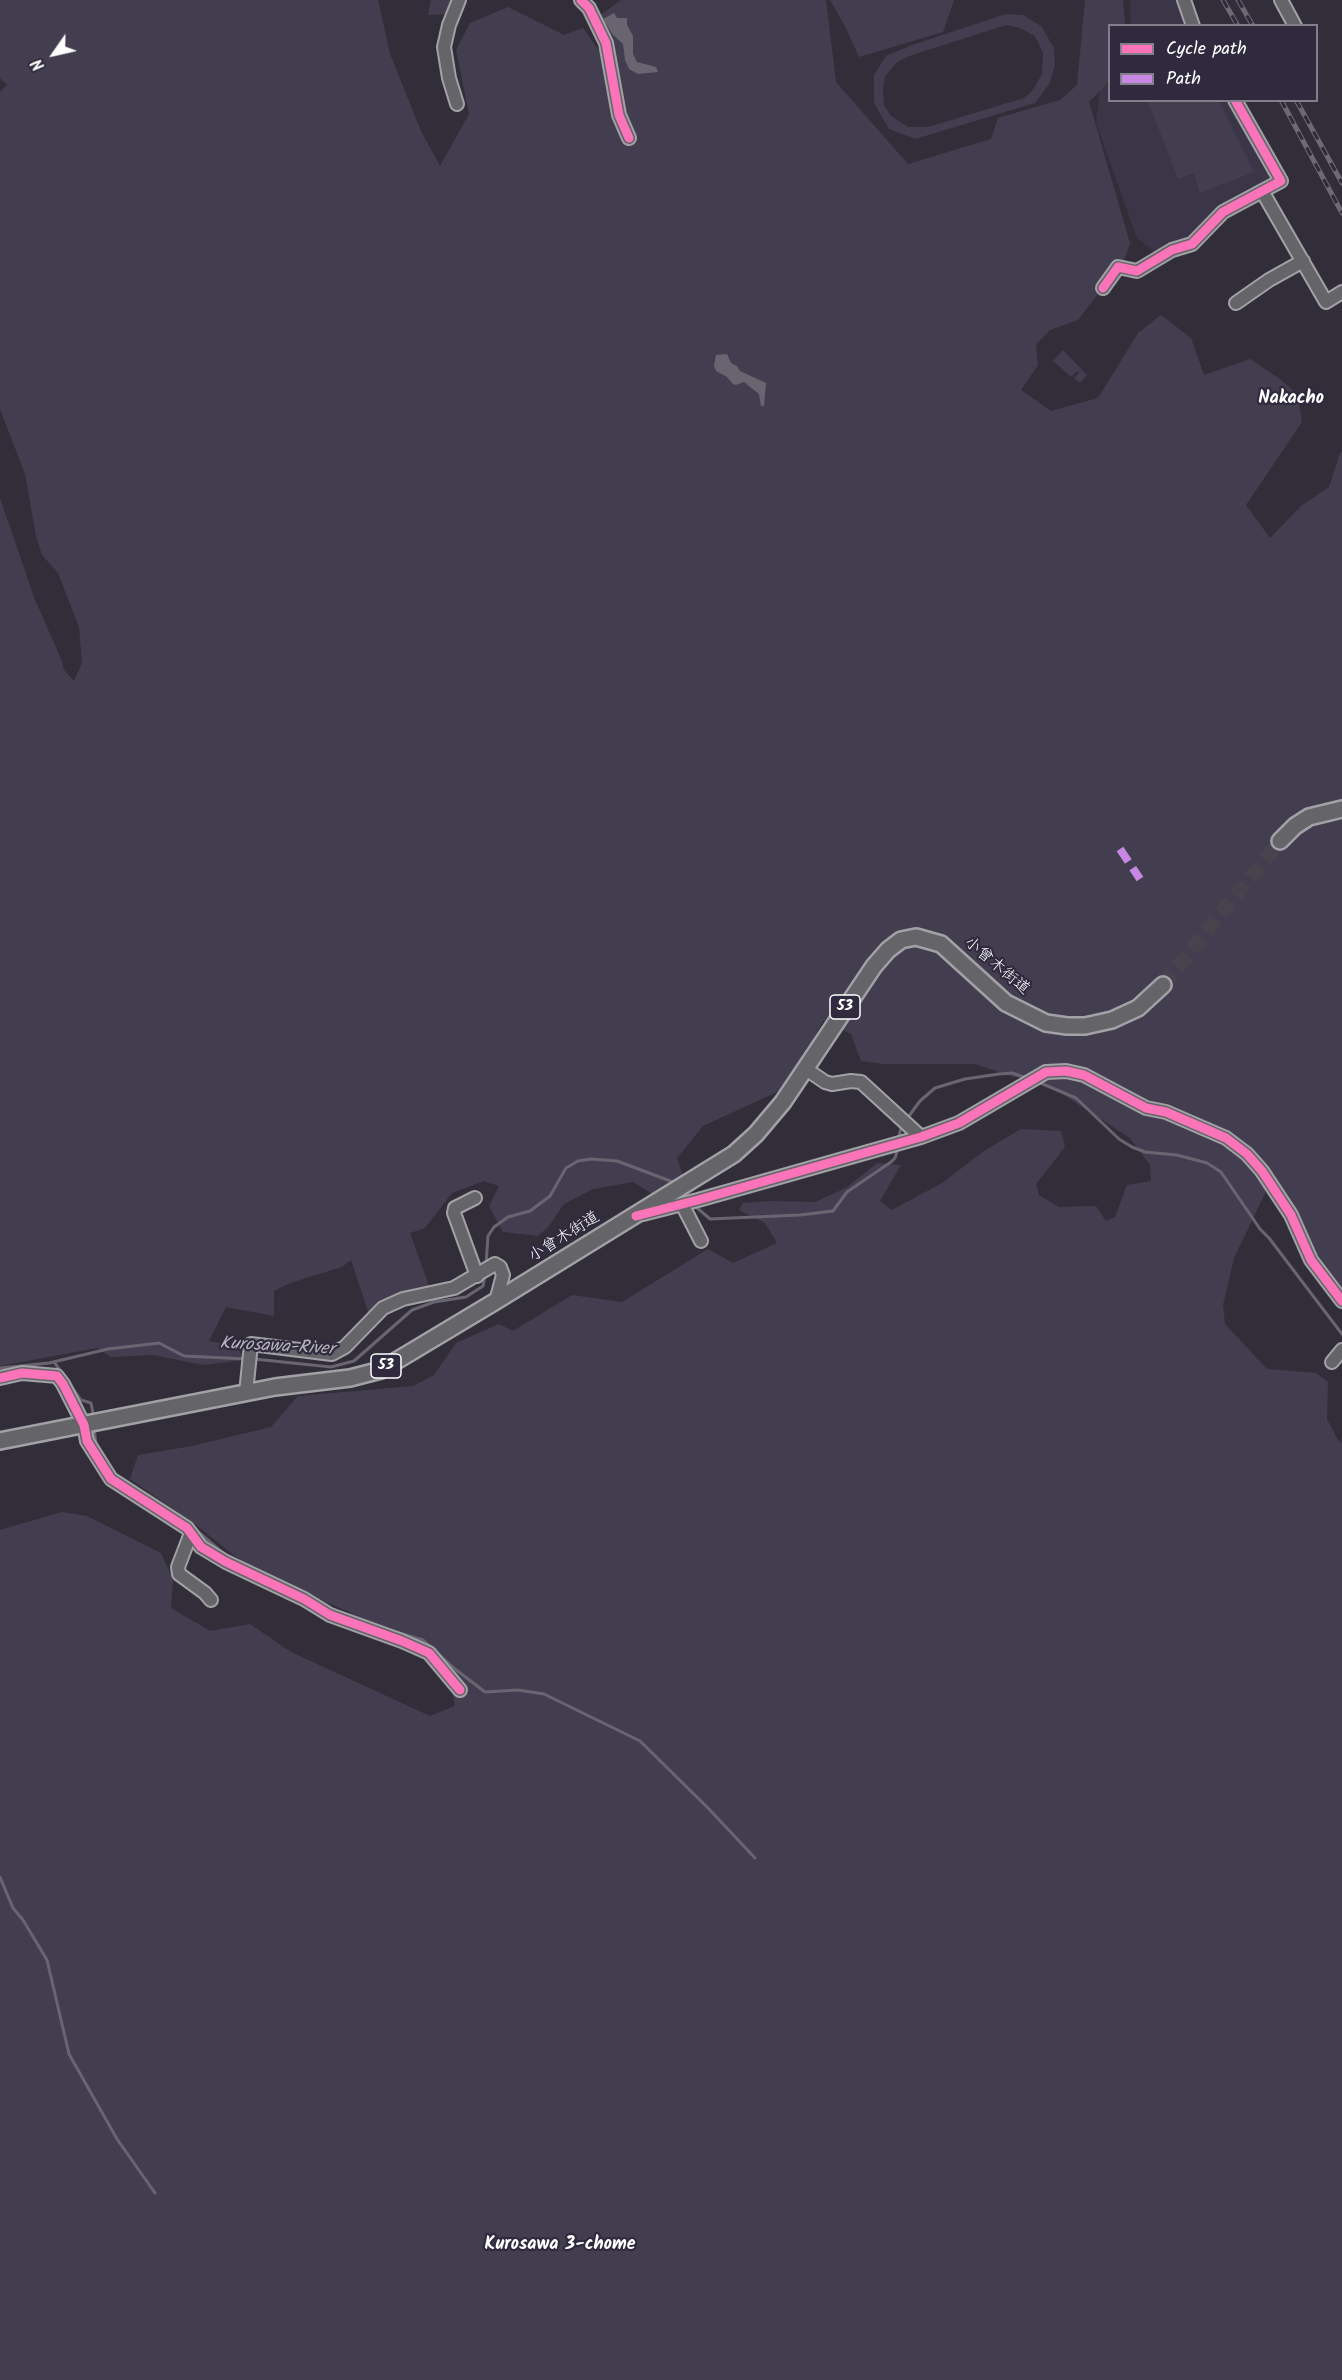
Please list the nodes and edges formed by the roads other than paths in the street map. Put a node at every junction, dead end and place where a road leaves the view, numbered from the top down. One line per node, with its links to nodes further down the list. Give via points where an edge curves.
1 (459, 0): 8 (street, via 444,47)
2 (581, 0): 9 (street, via 606,43 619,115)
3 (1184, 0): 5 (street)
4 (1281, 0): 6 (street)
5 (1192, 24)
6 (1294, 24)
7 (1236, 102): 10 (street, via 1281,181)
8 (458, 104)
9 (628, 138)
10 (1262, 191): 11 (street); 12 (street, via 1223,212 1192,244 1172,250 1137,271 1118,267)
11 (1302, 261): 13 (street, via 1326,302); 14 (street)
12 (1103, 288)
13 (1342, 292)
14 (1236, 303)
15 (1342, 809): 16 (main road, via 1309,816)
16 (1280, 841)
17 (1163, 985): 18 (main road, 小曾木街道 / 53, via 1138,1008 1112,1020 1085,1026 1046,1023 1006,1003 941,944 916,937 901,940 874,966)
18 (806, 1069): 19 (street, via 832,1084 861,1082); 20 (main road, 小曾木街道 / 53, via 756,1134)
19 (921, 1137): 20 (street); 25 (street, via 959,1123 1046,1072 1083,1075 1146,1108 1166,1112 1226,1138 1247,1154 1291,1215 1311,1260)
20 (686, 1196): 22 (street); 24 (main road, 小曾木街道 / 53, via 636,1216)
21 (475, 1198): 23 (street, via 455,1208 454,1213)
22 (701, 1241)
23 (478, 1275): 24 (street, via 495,1264 500,1268 504,1275); 29 (street, via 453,1288 393,1302 375,1314 345,1347 332,1354 251,1344)
24 (496, 1301): 29 (main road, 小曾木街道 / 53, via 381,1370)
25 (1342, 1301)
26 (1342, 1350): 27 (street)
27 (1332, 1362)
28 (0, 1378): 30 (street, via 22,1373 57,1376)
29 (246, 1393): 30 (main road, 小曾木街道 / 53)
30 (91, 1424): 31 (main road, 小曾木街道 / 53); 32 (street, via 87,1441 111,1479)
31 (0, 1441)
32 (191, 1533): 33 (street, via 179,1574); 34 (street, via 201,1546 226,1562 330,1615 429,1653)
33 (211, 1600)
34 (460, 1690)

